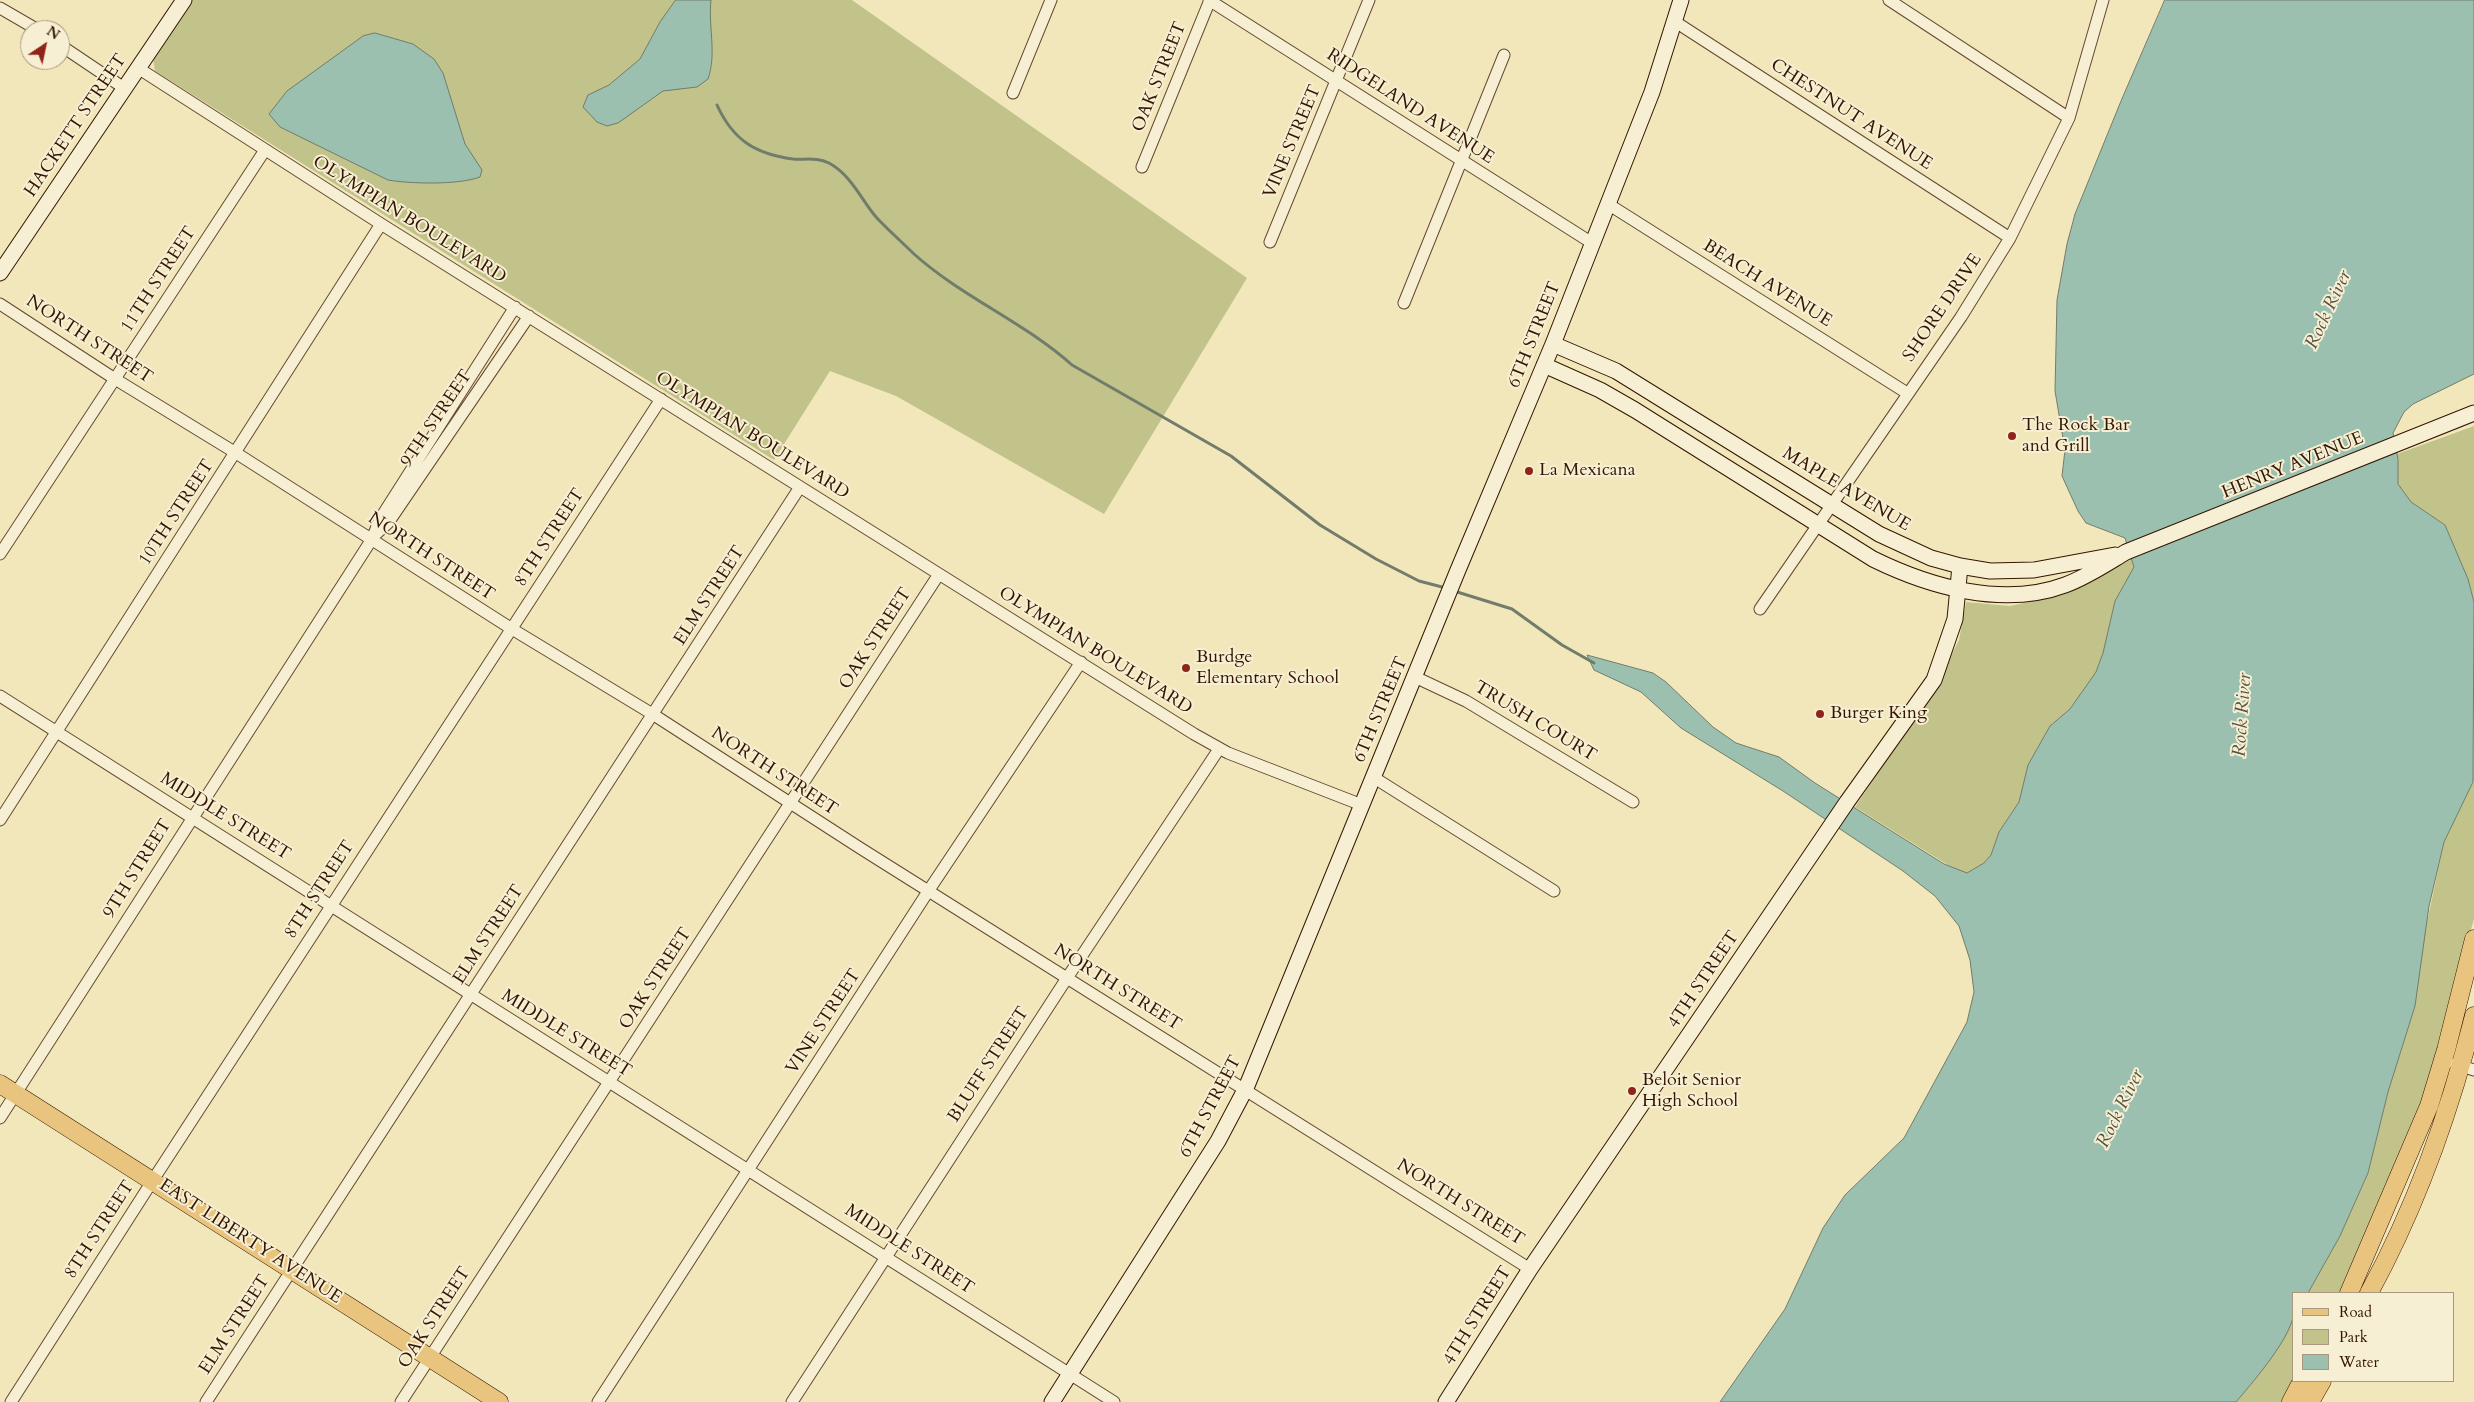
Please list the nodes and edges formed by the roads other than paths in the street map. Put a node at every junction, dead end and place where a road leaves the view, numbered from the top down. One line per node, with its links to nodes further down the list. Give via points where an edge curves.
1 (184, 0): 13 (street, HACKETT STREET)
2 (1051, 0): 16 (street)
3 (1210, 0): 14 (street, RIDGELAND AVENUE); 20 (street, OAK STREET)
4 (1369, 0): 14 (street, VINE STREET)
5 (1680, 0): 10 (street, 6TH STREET)
6 (1888, 0): 17 (street)
7 (2104, 0): 17 (street, SHORE DRIVE)
8 (0, 8): 9 (street)
9 (21, 20)
10 (1674, 21): 21 (street, 6TH STREET, via 1652,92); 23 (street, CHESTNUT AVENUE)
11 (70, 52): 15 (street)
12 (1504, 55): 19 (street)
13 (138, 68): 15 (street, HACKETT STREET); 18 (street, OLYMPIAN BOULEVARD)
14 (1337, 81): 19 (street, RIDGELAND AVENUE); 24 (street, VINE STREET)
15 (124, 88): 26 (street, HACKETT STREET)
16 (1013, 93)
17 (2069, 118): 23 (street, SHORE DRIVE)
18 (265, 150): 22 (street, OLYMPIAN BOULEVARD); 33 (street, 11TH STREET)
19 (1461, 161): 25 (street, RIDGELAND AVENUE); 27 (street)
20 (1142, 167)
21 (1608, 204): 25 (street, 6TH STREET); 34 (street, BEACH AVENUE)
22 (381, 224): 29 (street, OLYMPIAN BOULEVARD); 37 (street, 10TH STREET)
23 (2010, 238): 34 (street, SHORE DRIVE, via 1961,317)
24 (1270, 242)
25 (1592, 243): 31 (street, 6TH STREET)
26 (0, 273)
27 (1404, 303)
28 (0, 304): 33 (street, NORTH STREET)
29 (515, 307): 30 (street, OLYMPIAN BOULEVARD); 41 (street, 9TH STREET, via 380,519)
30 (529, 316): 35 (street, OLYMPIAN BOULEVARD); 41 (street, 9TH STREET, via 388,523)
31 (1553, 344): 32 (street, 6TH STREET); 39 (street, MAPLE AVENUE, via 1616,371)
32 (1544, 365): 40 (street, via 1600,390); 50 (street, 6TH STREET)
33 (115, 379): 37 (street, NORTH STREET); 43 (street, 11TH STREET)
34 (1907, 393): 39 (street, SHORE DRIVE)
35 (661, 398): 38 (street, OLYMPIAN BOULEVARD); 48 (street, 8TH STREET)
36 (2474, 413): 42 (street, HENRY AVENUE)
37 (236, 453): 41 (street, NORTH STREET); 53 (street, 10TH STREET)
38 (800, 487): 45 (street, OLYMPIAN BOULEVARD); 52 (street, ELM STREET)
39 (1832, 505): 40 (street, SHORE DRIVE); 44 (street, MAPLE AVENUE, via 1898,544)
40 (1819, 525): 46 (street, via 1897,571); 47 (street, SHORE DRIVE)
41 (372, 539): 48 (street, NORTH STREET); 59 (street, 9TH STREET)
42 (2126, 552): 44 (street, MAPLE AVENUE, via 2034,570 1990,571); 46 (street, via 2088,576 2064,586 2002,596)
43 (0, 554)
44 (1960, 566): 46 (street, 4TH STREET)
45 (939, 574): 49 (street, OLYMPIAN BOULEVARD); 57 (street, OAK STREET)
46 (1956, 588): 79 (street, 4TH STREET, via 1955,620 1934,680 1847,802)
47 (1760, 610)
48 (512, 629): 52 (street, NORTH STREET); 63 (street, 8TH STREET)
49 (1082, 662): 54 (street, OLYMPIAN BOULEVARD); 61 (street, VINE STREET)
50 (1416, 677): 55 (street, 6TH STREET); 56 (street, TRUSH COURT, via 1466,701)
51 (0, 696): 53 (street, MIDDLE STREET)
52 (654, 715): 57 (street, NORTH STREET); 66 (street, ELM STREET)
53 (58, 732): 59 (street, MIDDLE STREET); 60 (street, 10TH STREET)
54 (1219, 749): 58 (street, OLYMPIAN BOULEVARD); 65 (street, BLUFF STREET)
55 (1373, 777): 58 (street, 6TH STREET); 62 (street)
56 (1633, 802)
57 (791, 804): 61 (street, NORTH STREET); 71 (street, OAK STREET)
58 (1362, 805): 73 (street, 6TH STREET)
59 (192, 816): 63 (street, MIDDLE STREET); 74 (street, 9TH STREET)
60 (0, 820)
61 (929, 890): 65 (street, NORTH STREET); 76 (street, VINE STREET)
62 (1554, 891)
63 (331, 905): 66 (street, MIDDLE STREET); 77 (street, 8TH STREET)
64 (2474, 939): 68 (main road)
65 (1067, 978): 73 (street, NORTH STREET); 78 (street, BLUFF STREET)
66 (471, 995): 71 (street, MIDDLE STREET); 80 (street, ELM STREET)
67 (2474, 1016): 69 (main road)
68 (2449, 1038): 69 (street); 70 (main road)
69 (2470, 1046): 70 (main road)
70 (2459, 1065): 81 (main road, via 2419,1131); 82 (main road, via 2424,1172)
71 (609, 1082): 76 (street, MIDDLE STREET); 83 (street, OAK STREET)
72 (0, 1084): 74 (main road, EAST LIBERTY AVENUE)
73 (1246, 1088): 79 (street, NORTH STREET); 84 (street, 6TH STREET, via 1218,1141)
74 (16, 1094): 75 (street, 9TH STREET); 77 (main road, EAST LIBERTY AVENUE)
75 (0, 1118)
76 (749, 1170): 78 (street, MIDDLE STREET); 91 (street, VINE STREET)
77 (152, 1180): 80 (main road, EAST LIBERTY AVENUE); 87 (street, 8TH STREET)
78 (886, 1256): 84 (street, MIDDLE STREET); 92 (street, BLUFF STREET)
79 (1530, 1268): 95 (street, 4TH STREET)
80 (292, 1269): 83 (main road, EAST LIBERTY AVENUE); 88 (street, ELM STREET)
81 (2349, 1292)
82 (2369, 1292)
83 (430, 1357): 89 (street, OAK STREET); 90 (main road, EAST LIBERTY AVENUE)
84 (1069, 1374): 93 (street, 6TH STREET); 94 (street, MIDDLE STREET)
85 (2301, 1382): 96 (main road)
86 (2321, 1382): 97 (main road)
87 (11, 1402)
88 (206, 1402)
89 (401, 1402)
90 (500, 1402)
91 (598, 1402)
92 (792, 1402)
93 (1052, 1402)
94 (1114, 1402)
95 (1446, 1402)
96 (2291, 1402)
97 (2310, 1402)

